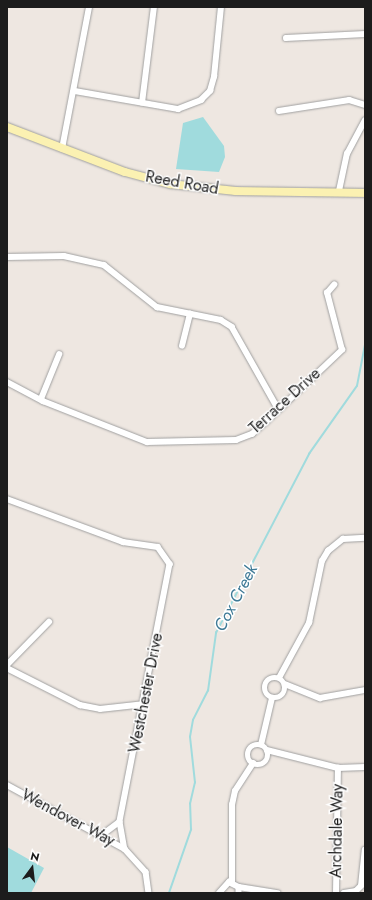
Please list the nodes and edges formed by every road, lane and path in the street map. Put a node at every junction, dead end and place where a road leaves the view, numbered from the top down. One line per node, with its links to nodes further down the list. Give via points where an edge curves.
1 (89, 7): 6 (street)
2 (154, 7): 7 (street)
3 (221, 7): 7 (street, via 210,90 201,100 178,109)
4 (365, 34): 5 (street)
5 (286, 38)
6 (75, 91): 7 (street); 12 (street)
7 (142, 103)
8 (365, 105): 9 (street, via 349,100)
9 (279, 111)
10 (365, 120): 13 (street, via 347,154)
11 (7, 127): 12 (street, Reed Road)
12 (62, 149): 13 (street, Reed Road, via 152,180 200,189)
13 (339, 191): 14 (street, Reed Road)
14 (365, 193)
15 (7, 256): 17 (street, via 64,256 104,265 120,275 149,302)
16 (334, 285): 22 (street, Terrace Drive, via 327,293 342,350)
17 (190, 314): 18 (street); 22 (street, via 221,320 232,327)
18 (182, 346)
19 (58, 355): 21 (street)
20 (7, 382): 21 (street, Terrace Drive)
21 (41, 399): 22 (street, Terrace Drive, via 129,437 160,444 236,440 252,434)
22 (278, 410)
23 (7, 499): 34 (street, Westchester Drive, via 123,542 158,547 170,564)
24 (365, 538): 30 (street, via 343,539 328,551 322,561 309,623)
25 (49, 622): 26 (street)
26 (7, 665)
27 (7, 668): 28 (street)
28 (15, 674): 29 (street); 34 (street, via 80,705 100,709)
29 (7, 676)
30 (279, 678): 31 (street); 33 (street, via 270,680 265,686 266,694)
31 (285, 684): 32 (street, via 320,698); 33 (street, via 283,694)
32 (365, 690)
33 (272, 698): 35 (street)
34 (144, 704): 41 (street, Westchester Drive)
35 (261, 745): 36 (street); 37 (street, via 253,746 248,752)
36 (267, 750): 37 (street, via 268,758 264,764); 39 (street)
37 (253, 763): 45 (street, via 235,791 232,805)
38 (365, 767): 39 (street)
39 (338, 768): 50 (street, Archdale Way)
40 (7, 785): 42 (street, Wendover Way)
41 (120, 822): 42 (street); 43 (street)
42 (104, 834): 43 (street, Wendover Way)
43 (126, 849): 47 (street, Wendover Way, via 146,872)
44 (365, 850): 51 (street, Archdale Way, via 361,886 356,891)
45 (232, 882): 46 (street); 48 (street, via 224,883)
46 (239, 890): 49 (street)
47 (149, 893)
48 (219, 893)
49 (278, 893)
50 (336, 893)
51 (344, 893)

